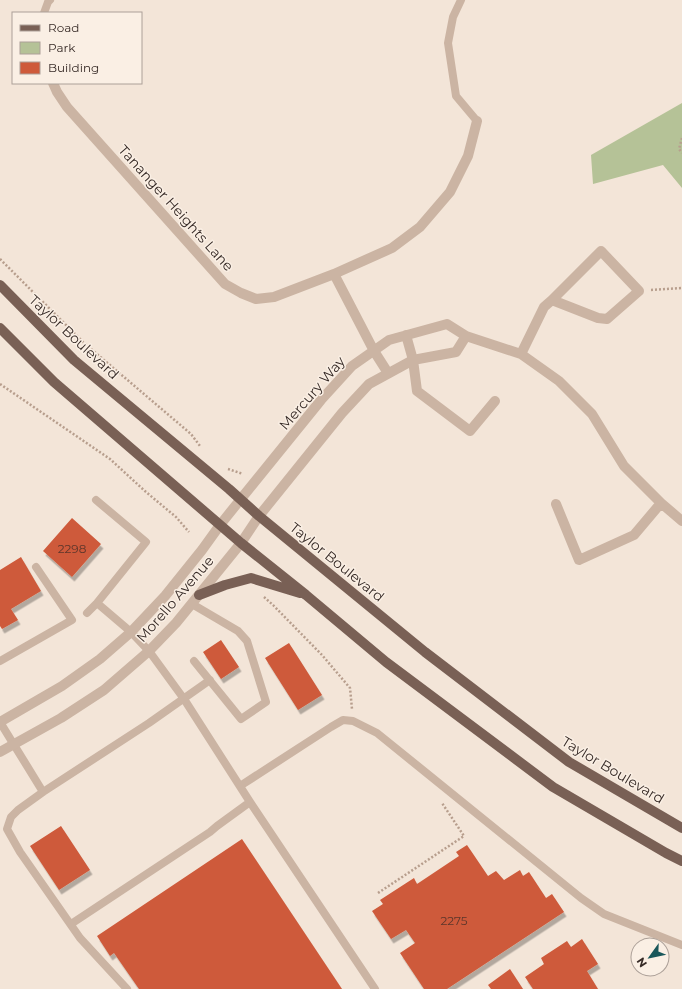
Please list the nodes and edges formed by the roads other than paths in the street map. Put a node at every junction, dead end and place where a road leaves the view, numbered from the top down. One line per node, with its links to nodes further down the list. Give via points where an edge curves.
1 (50, 0): 3 (lane)
2 (461, 0): 5 (lane, via 453,17 448,43 456,96)
3 (44, 12)
4 (53, 84): 6 (street, Tananger Heights Lane, via 67,107 225,284 241,294 256,299 274,297)
5 (476, 121): 6 (street, Tananger Heights Lane, via 468,156 450,192 420,227 392,248)
6 (334, 274): 12 (street)
7 (0, 285): 18 (main road, Taylor Boulevard, via 74,360)
8 (552, 300): 8 (street, via 607,319 638,291 601,250); 13 (street, via 544,308)
9 (0, 328): 23 (main road, via 54,382)
10 (406, 335): 11 (street, Mercury Way, via 447,324); 12 (street, Mercury Way, via 389,340); 14 (street)
11 (466, 336): 13 (street, Mercury Way); 14 (street, via 456,352)
12 (374, 351): 15 (street); 18 (street, Mercury Way, via 352,366 321,400)
13 (521, 354): 19 (street, Mercury Way, via 559,380 592,414 624,466)
14 (413, 360): 15 (street); 16 (street, via 417,391 470,431)
15 (388, 373): 21 (street, via 369,384 342,413)
16 (495, 401)
17 (96, 500): 28 (lane, via 146,542)
18 (240, 500): 21 (main road, Taylor Boulevard); 23 (street, Morello Avenue)
19 (661, 503): 20 (street, via 634,535 578,560); 22 (street, Mercury Way)
20 (556, 504)
21 (259, 516): 24 (street, Morello Avenue); 43 (main road, Taylor Boulevard, via 425,652 569,762)
22 (681, 518)
23 (220, 525): 24 (main road); 31 (street, Morello Avenue, via 165,596)
24 (241, 543): 26 (street, Morello Avenue); 27 (main road)
25 (36, 567): 33 (lane, via 72,620)
26 (199, 595): 27 (main road, via 251,578); 29 (street, Morello Avenue)
27 (306, 595): 44 (main road, via 386,662 552,787)
28 (97, 603): 30 (lane); 31 (lane)
29 (192, 604): 32 (street, Morello Avenue); 35 (lane, via 238,631 247,641 266,702 241,719)
30 (87, 613)
31 (131, 632): 32 (lane); 37 (street, Morello Avenue, via 100,659 62,686)
32 (149, 651): 36 (lane); 38 (street, Morello Avenue, via 104,690)
33 (0, 661)
34 (194, 661): 35 (lane)
35 (210, 680): 36 (lane)
36 (184, 699): 40 (lane); 41 (lane)
37 (0, 722): 38 (lane)
38 (14, 745): 39 (street, Morello Avenue); 41 (lane)
39 (0, 752)
40 (240, 786): 42 (lane); 46 (lane, via 343,720 356,721 377,733 604,914)
41 (43, 792): 45 (lane, via 11,817 8,829 20,852)
42 (250, 802): 45 (lane, via 210,832); 48 (lane)
43 (682, 828)
44 (682, 861)
45 (71, 924): 47 (lane, via 80,938)
46 (682, 945)
47 (127, 989)
48 (375, 989)

